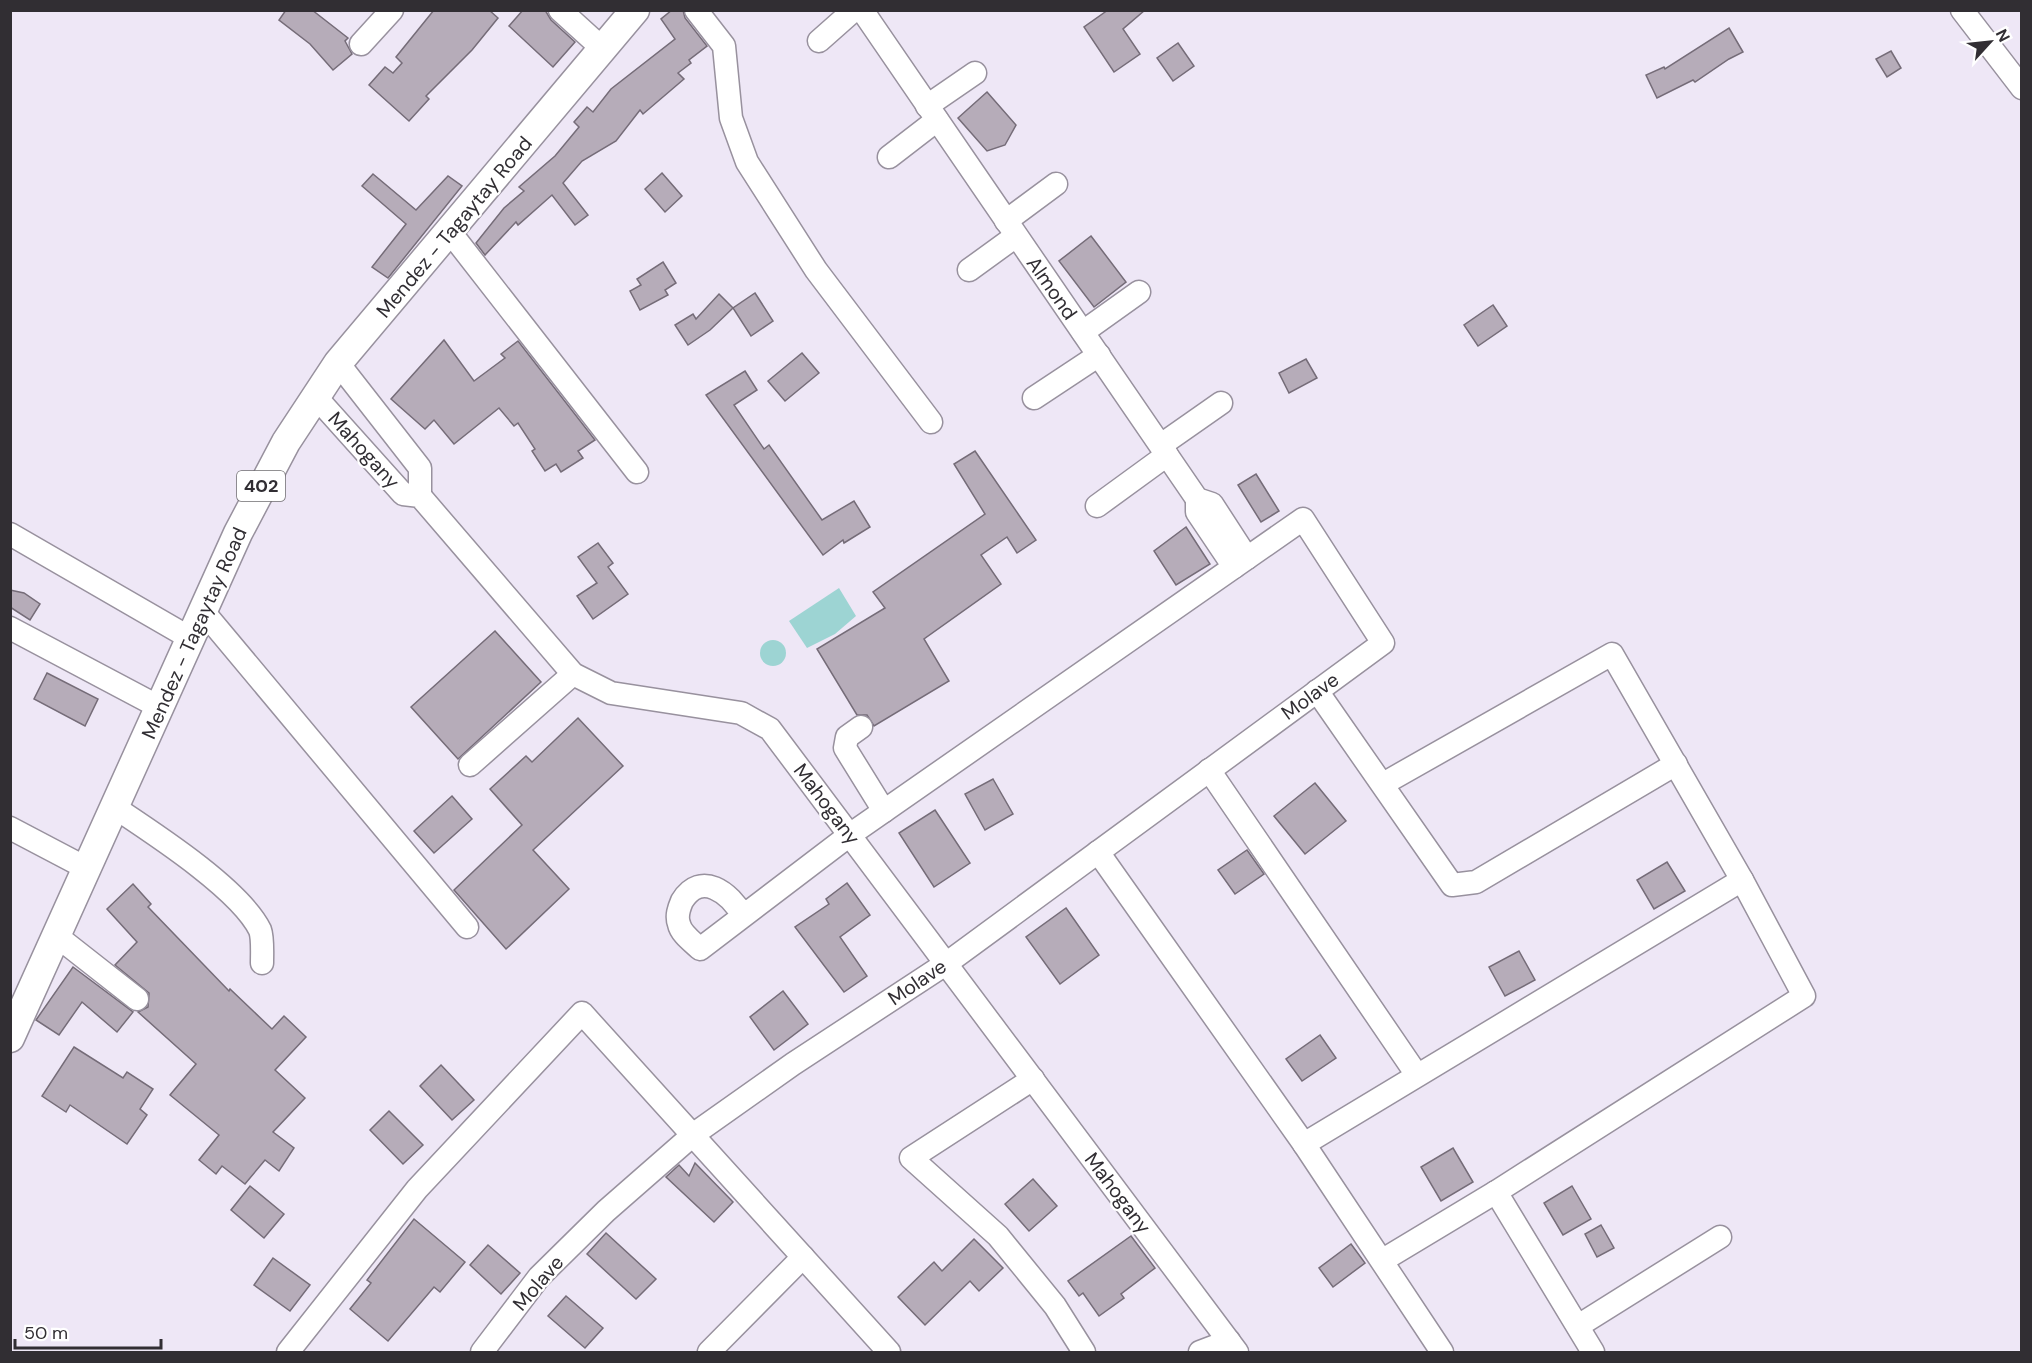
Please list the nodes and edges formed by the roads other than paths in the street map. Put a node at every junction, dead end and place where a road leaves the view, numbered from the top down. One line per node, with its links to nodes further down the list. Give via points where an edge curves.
1 (392, 10): 9 (street)
2 (560, 10): 10 (street)
3 (635, 10): 10 (main road, Mendez - Tagaytay Road / 402)
4 (696, 10): 27 (street, via 723,46 730,118 747,162 816,270)
5 (855, 10): 8 (street)
6 (862, 10): 13 (street, Almond)
7 (1962, 10): 12 (street)
8 (819, 40)
9 (361, 44)
10 (604, 50): 17 (main road, Mendez - Tagaytay Road / 402)
11 (975, 73): 13 (street)
12 (2022, 88)
13 (932, 113): 14 (street); 16 (street, Almond)
14 (889, 157)
15 (1056, 184): 16 (street)
16 (1011, 228): 18 (street); 20 (street, Almond)
17 (450, 231): 22 (main road, Mendez - Tagaytay Road / 402); 30 (street)
18 (969, 270)
19 (1139, 292): 20 (street)
20 (1083, 332): 21 (street, Almond)
21 (1098, 356): 24 (street); 29 (street, Almond)
22 (338, 363): 23 (main road, Mendez - Tagaytay Road / 402); 26 (street)
23 (315, 396): 28 (street, Mahogany); 35 (main road, Mendez - Tagaytay Road / 402, via 262,483)
24 (1034, 398)
25 (1221, 403): 29 (street)
26 (379, 416): 28 (street); 31 (street, via 420,468)
27 (931, 422)
28 (354, 439): 31 (street, Mahogany, via 403,494)
29 (1164, 450): 32 (street); 34 (street, Almond, via 1197,499 1197,512)
30 (637, 472)
31 (420, 496): 38 (street, Mahogany)
32 (1097, 506)
33 (10, 534): 37 (street)
34 (1240, 562): 39 (street, Molave, via 1302,519 1383,643); 47 (street)
35 (202, 610): 37 (main road, Mendez - Tagaytay Road / 402); 54 (street)
36 (10, 628): 40 (street)
37 (190, 638): 40 (main road, Mendez - Tagaytay Road / 402)
38 (573, 674): 43 (street); 49 (street, Mahogany, via 610,693 741,713 770,729)
39 (1317, 691): 44 (street, Molave); 45 (street)
40 (161, 708): 46 (main road, Mendez - Tagaytay Road / 402)
41 (861, 727): 47 (street, via 847,737 845,748)
42 (1676, 764): 45 (street, via 1476,882 1452,885); 45 (street, via 1612,654); 52 (street)
43 (470, 765)
44 (1209, 770): 50 (street, Molave); 60 (street)
45 (1383, 784)
46 (114, 807): 51 (main road, Mendez - Tagaytay Road / 402); 56 (street, via 176,849 236,900 260,931)
47 (884, 811): 49 (street)
48 (10, 828): 51 (street)
49 (851, 834): 53 (street); 57 (street, Mahogany)
50 (1098, 852): 57 (street, Molave); 63 (street)
51 (87, 869): 55 (main road, Mendez - Tagaytay Road / 402)
52 (1742, 880): 60 (street); 64 (street, via 1804,996)
53 (743, 916)
54 (467, 927)
55 (58, 937): 58 (street); 59 (main road, Mendez - Tagaytay Road / 402)
56 (262, 963)
57 (947, 963): 61 (street, Mahogany); 62 (street, Molave)
58 (137, 999)
59 (10, 1038)
60 (1417, 1075): 63 (street)
61 (1033, 1079): 69 (street, Mahogany); 74 (street, via 911,1158 998,1236 1055,1306)
62 (694, 1134): 66 (street); 70 (street, via 582,1013 417,1189); 71 (street, Molave, via 606,1211 539,1278)
63 (1304, 1144): 67 (street)
64 (1496, 1192): 67 (street); 68 (street)
65 (1720, 1237): 68 (street)
66 (803, 1257): 72 (street); 73 (street)
67 (1383, 1260): 76 (street)
68 (1578, 1326): 77 (street)
69 (1233, 1347): 75 (street)
70 (288, 1353)
71 (482, 1353)
72 (709, 1353)
73 (889, 1353)
74 (1084, 1353)
75 (1200, 1353)
76 (1442, 1353)
77 (1593, 1353)

